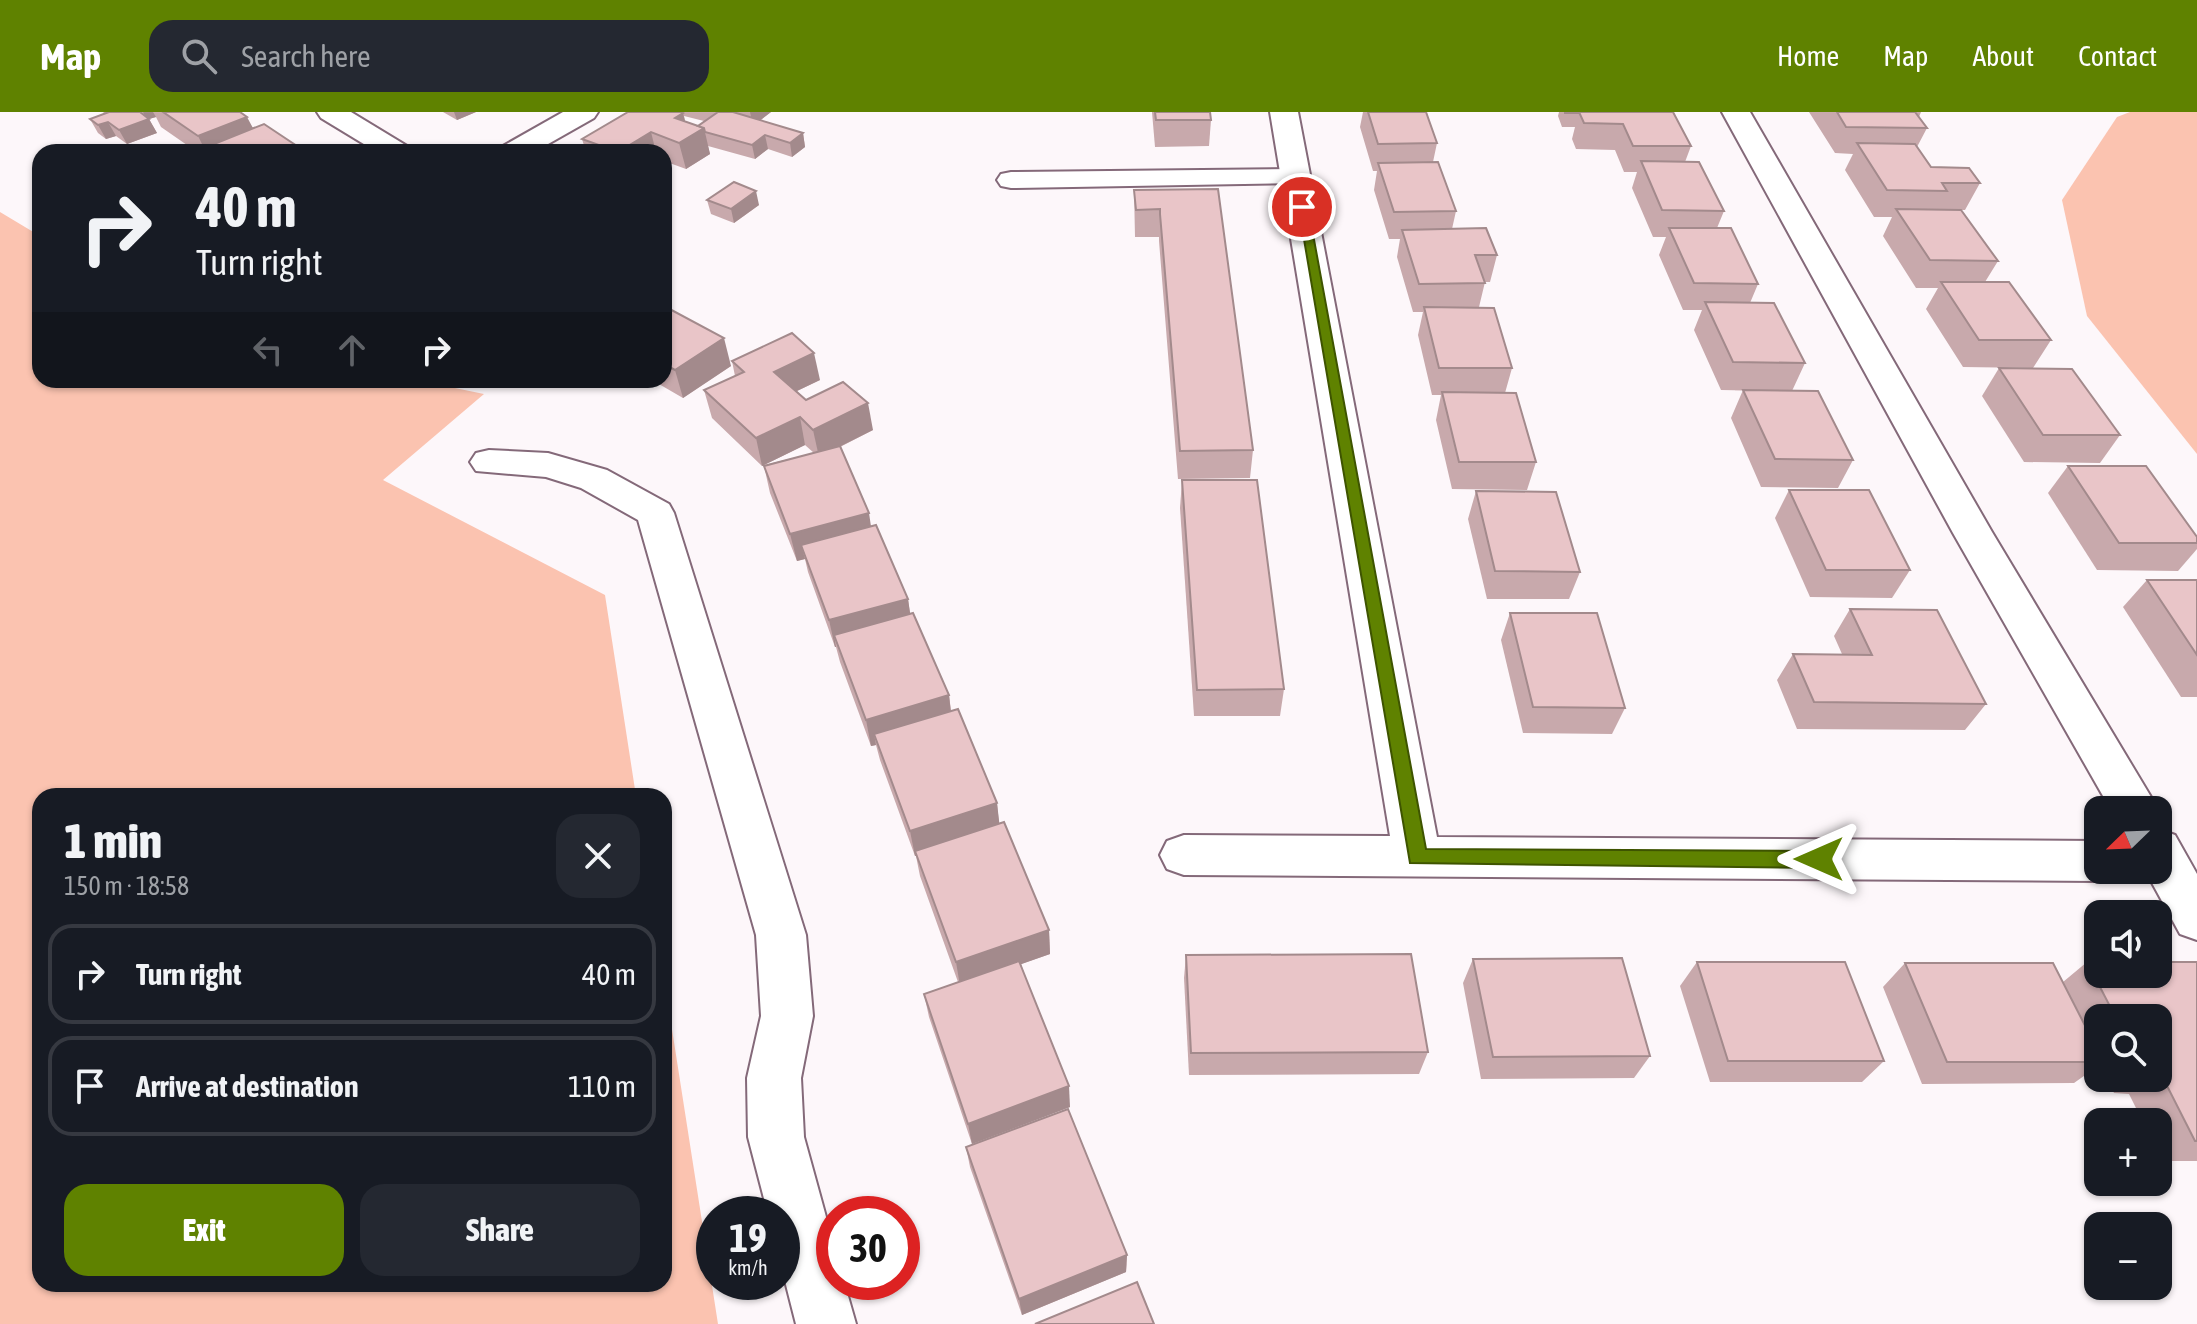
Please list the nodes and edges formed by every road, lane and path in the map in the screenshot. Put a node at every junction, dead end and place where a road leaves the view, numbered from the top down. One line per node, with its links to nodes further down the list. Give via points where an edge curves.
1 (331, 112): 5 (street)
2 (584, 112): 6 (street)
3 (1284, 112): 7 (street)
4 (1736, 112): 10 (street)
5 (384, 144)
6 (527, 144)
7 (1296, 177): 8 (lane); 12 (street)
8 (1011, 180)
9 (489, 462): 16 (street, via 548,465 594,479 655,513 781,935 787,1016 774,1078 776,1137)
10 (2127, 796)
11 (1184, 855): 12 (street)
12 (1417, 857): 13 (street)
13 (2084, 861)
14 (2172, 877): 15 (street)
15 (2197, 919)
16 (826, 1324)

